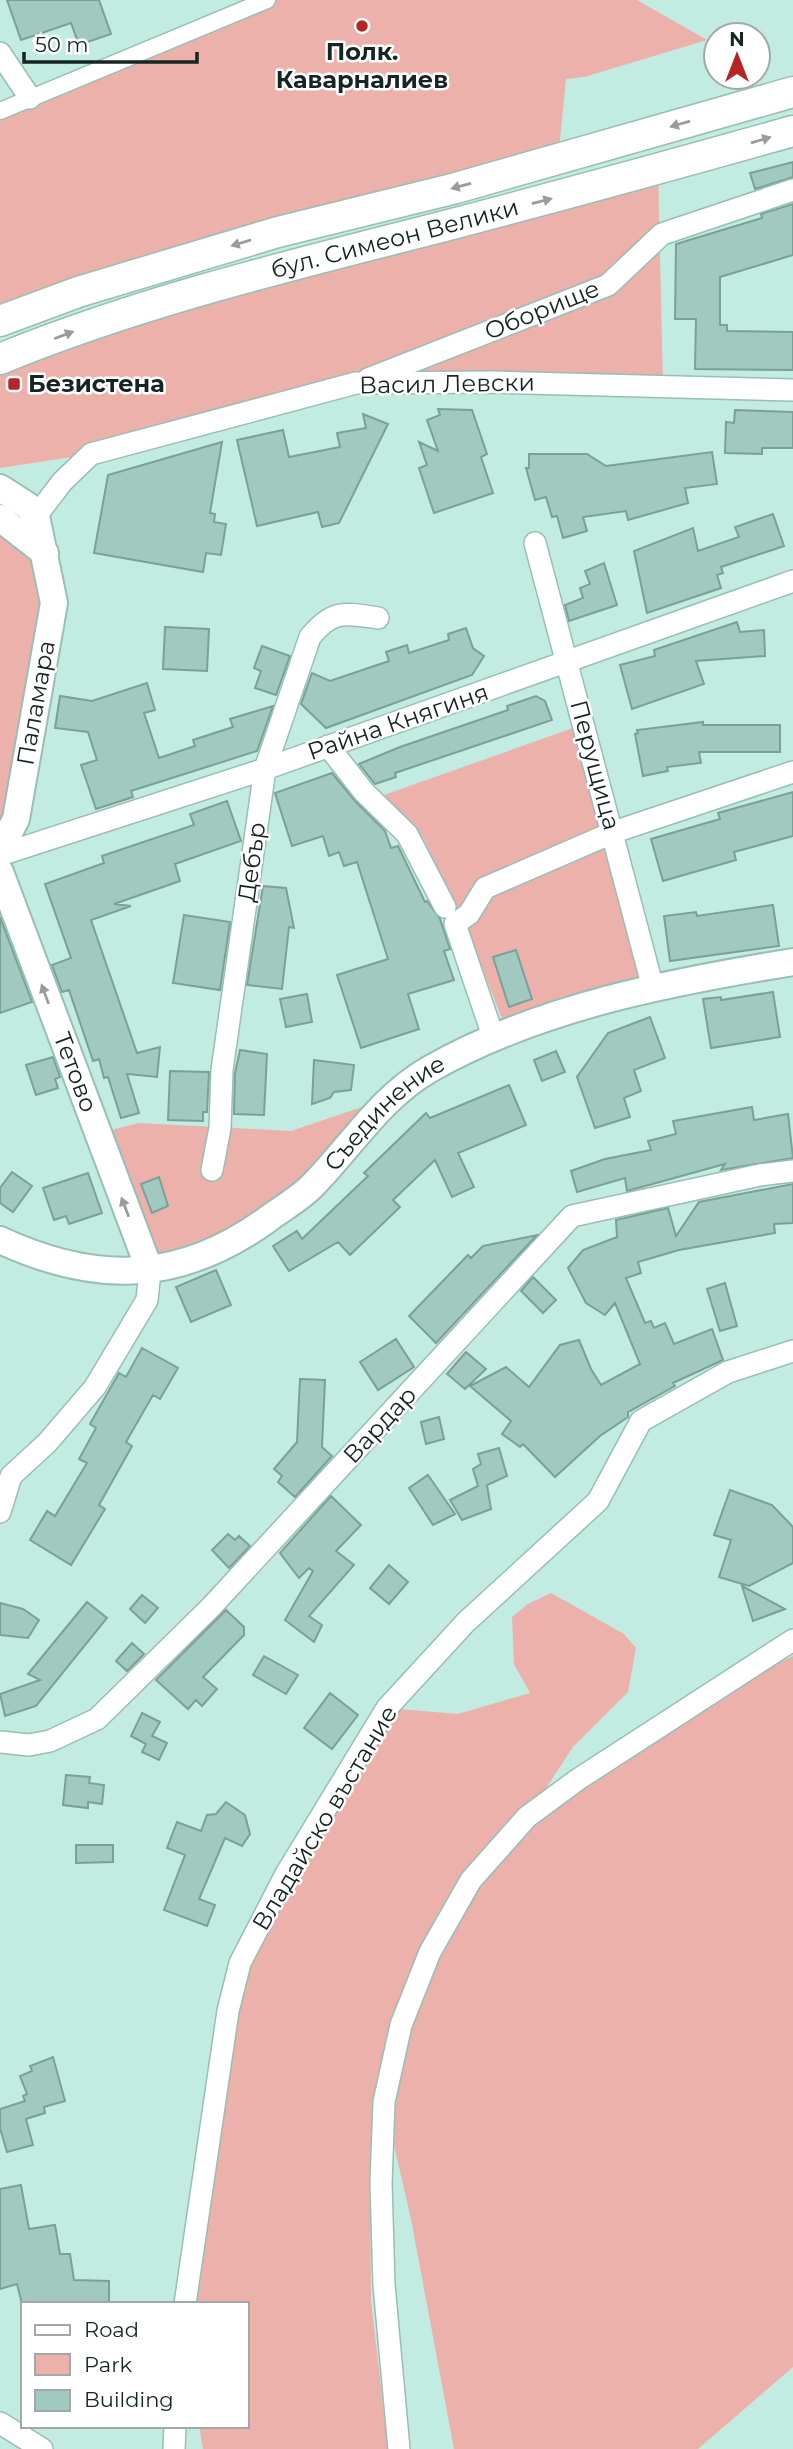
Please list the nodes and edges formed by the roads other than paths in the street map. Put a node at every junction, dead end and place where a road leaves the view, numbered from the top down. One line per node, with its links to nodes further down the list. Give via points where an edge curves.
1 (267, 0): 4 (street)
2 (0, 52): 4 (street)
3 (793, 92): 8 (main road, бул. Симеон Велики, one-way to 8, via 456,188 278,232 78,292)
4 (30, 98): 5 (street)
5 (0, 111)
6 (793, 131): 9 (main road, бул. Симеон Велики, one-way to 6, via 100,320 286,266)
7 (793, 190): 10 (street, Оборище, via 662,234 608,285)
8 (0, 321)
9 (0, 359)
10 (356, 383): 11 (street, Васил Левски); 14 (street, Васил Левски, via 91,454)
11 (793, 390)
12 (0, 488): 14 (street, via 28,506)
13 (0, 518): 14 (street)
14 (29, 525): 23 (street, Паламара, via 45,553 54,603 16,819)
15 (535, 543): 18 (street, Перущица)
16 (793, 581): 18 (street, Райна Княгиня)
17 (379, 618): 20 (street, Дебър, via 344,613 324,620 310,637)
18 (567, 663): 19 (street, Райна Княгиня); 22 (street, Перущица)
19 (328, 746): 20 (street, Райна Княгиня); 25 (street, via 364,792 407,834)
20 (265, 769): 23 (street, Райна Княгиня); 29 (street, Дебър)
21 (793, 772): 22 (street)
22 (614, 832): 25 (street, via 485,888 469,914); 27 (street, Перущица)
23 (1, 847)
24 (0, 872): 32 (street, Тетово, one-way to 24)
25 (450, 916): 28 (street)
26 (793, 962): 27 (street, Съединение)
27 (653, 988): 28 (street, Съединение)
28 (494, 1039): 32 (street, Съединение, via 429,1070 389,1098 312,1186 246,1236 185,1263)
29 (212, 1170)
30 (793, 1171): 36 (street, Вардар, via 572,1216 211,1607 97,1719 50,1741 29,1745)
31 (0, 1240): 32 (street, Съединение, via 94,1271)
32 (150, 1271): 34 (street, via 147,1300 95,1387 47,1443 10,1476)
33 (793, 1351): 37 (street, Владайско въстание, via 728,1372 641,1421 598,1501 466,1622 387,1709 286,1874 240,1963 228,2011)
34 (0, 1512)
35 (793, 1640): 42 (street, via 576,1780 527,1817 471,1880 430,1952 401,2025 384,2102 384,2285)
36 (0, 1742)
37 (185, 2302)
38 (0, 2423): 40 (street)
39 (175, 2428): 41 (street)
40 (42, 2449)
41 (174, 2449)
42 (399, 2449)

